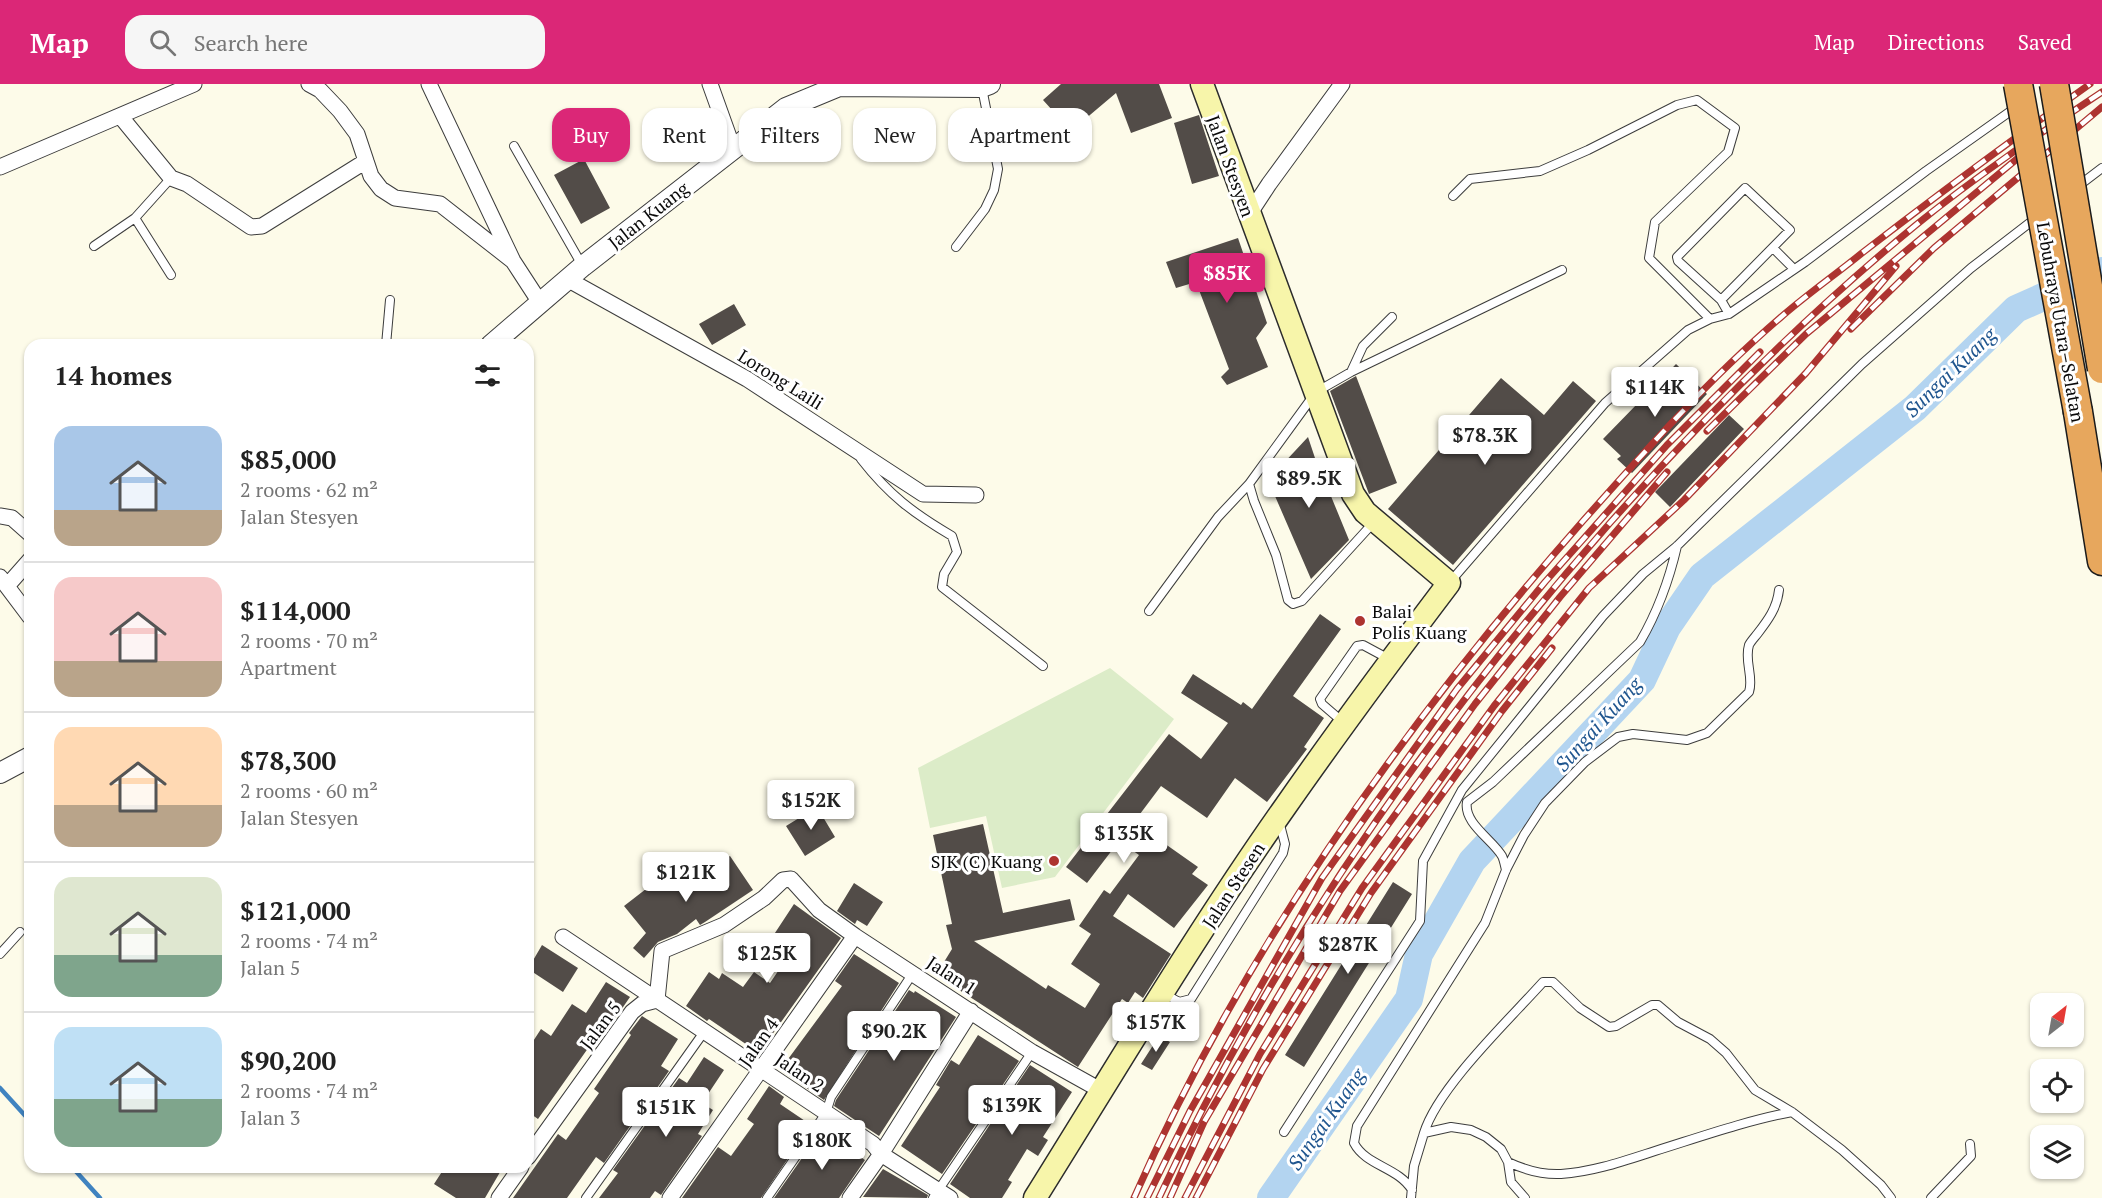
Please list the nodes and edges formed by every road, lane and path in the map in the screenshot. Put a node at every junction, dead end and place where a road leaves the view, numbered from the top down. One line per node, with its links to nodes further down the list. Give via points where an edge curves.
1 (194, 84): 9 (street)
2 (309, 84): 12 (street, via 340,111 357,134)
3 (429, 84): 24 (street)
4 (710, 84): 11 (street)
5 (1202, 84): 19 (main road, Jalan Stesyen)
6 (1342, 84): 19 (street)
7 (986, 86): 11 (street, Jalan Kuang, via 838,86 786,108); 22 (lane, via 998,169 985,209)
8 (2039, 88): 26 (lane); 38 (highway, Lebuhraya Utara–Selatan, bridge); 48 (highway, Lebuhraya Utara–Selatan, bridge, via 2078,412)
9 (121, 117): 13 (street); 15 (street)
10 (514, 146): 25 (lane)
11 (733, 148): 25 (street, Jalan Kuang)
12 (366, 161): 15 (street, via 262,226 251,227 187,184); 24 (street, via 381,189 396,198 440,204)
13 (0, 167)
14 (2102, 168): 17 (lane)
15 (171, 178): 20 (lane)
16 (1453, 196): 35 (lane, via 1470,179 1540,171 1677,105 1697,100 1735,128 1728,152 1655,222 1649,258)
17 (2064, 197)
18 (2046, 211): 47 (lane, via 1971,268 1862,364)
19 (1248, 216): 40 (main road, Jalan Stesyen)
20 (135, 218): 21 (lane); 28 (lane)
21 (94, 246)
22 (956, 247)
23 (1773, 248): 26 (lane); 31 (lane); 31 (lane, via 1787,234 1788,227 1745,188 1677,257)
24 (513, 261): 32 (street)
25 (583, 266): 29 (street, Jalan Kuang)
26 (1794, 269): 33 (lane)
27 (1562, 270): 39 (lane)
28 (171, 275)
29 (567, 279): 32 (street, Jalan Kuang); 41 (street, Lorong Laili, via 747,379)
30 (390, 300): 36 (lane)
31 (1721, 300): 33 (lane)
32 (539, 302): 37 (street, Jalan Kuang)
33 (1729, 314): 35 (lane)
34 (1392, 317): 39 (lane, via 1363,346)
35 (1710, 319): 51 (lane, via 1688,330 1605,403)
36 (387, 339)
37 (498, 339)
38 (2102, 369)
39 (1351, 372): 40 (lane)
40 (1316, 392): 42 (lane); 45 (main road, Jalan Stesyen, via 1353,494)
41 (853, 448): 43 (street, Lorong Laili, via 922,494); 56 (lane, via 882,486 920,517 952,536 957,552 944,574 942,587)
42 (1249, 484): 45 (lane, via 1288,600 1293,603 1302,601); 54 (lane, via 1218,517)
43 (976, 495)
44 (0, 516): 46 (street, via 12,518)
45 (1375, 521): 51 (main road, Jalan Stesyen)
46 (24, 529)
47 (1677, 546): 60 (lane, via 1669,580 1640,642 1467,802 1470,818 1503,857); 74 (lane, via 1643,574 1603,616 1462,790 1423,861 1420,921)
48 (2102, 561)
49 (24, 565): 50 (street)
50 (4, 581): 53 (street)
51 (1449, 583): 55 (main road, Jalan Stesen)
52 (1779, 591): 60 (lane, via 1771,616 1749,644 1749,692 1707,733 1687,740 1634,734 1618,737 1585,762 1545,803)
53 (24, 609)
54 (1149, 610)
55 (1391, 660): 57 (main road, Jalan Stesen); 57 (lane, via 1363,645 1357,646 1320,699)
56 (1043, 666)
57 (1345, 724): 71 (main road, Jalan Stesen, via 1278,817)
58 (24, 760): 59 (street)
59 (0, 773)
60 (1506, 870): 81 (lane, via 1485,923 1358,1126 1354,1143 1359,1153 1396,1173)
61 (20, 932): 64 (lane)
62 (855, 936): 65 (street, Jalan 1); 66 (street, Jalan 1, via 819,910 791,879 783,880 724,925 662,951); 70 (street, Jalan 4)
63 (563, 937): 66 (street, Jalan 2)
64 (0, 954)
65 (913, 973): 67 (street, Jalan 1); 73 (lane, via 831,1097)
66 (657, 1000): 68 (street, Jalan 2); 77 (street, Jalan 5, via 632,1012)
67 (971, 1011): 69 (street, Jalan 1); 78 (street)
68 (704, 1032): 70 (street, Jalan 2); 84 (lane)
69 (1032, 1052): 71 (street, Jalan 1); 82 (lane)
70 (762, 1070): 73 (street, Jalan 2); 85 (street, Jalan 4)
71 (1102, 1091): 88 (main road, Jalan Stesen)
72 (1792, 1112): 75 (lane, via 1755,1090 1726,1053 1658,1005 1609,1027 1580,1008 1559,985 1543,982 1440,1101); 79 (lane, via 1743,1123 1602,1168 1539,1173); 90 (lane, via 1842,1150)
73 (826, 1113): 78 (street, Jalan 2, via 873,1144); 86 (lane)
74 (1284, 1132)
75 (1424, 1133): 79 (lane, via 1451,1127 1471,1130 1501,1149); 81 (lane, via 1414,1166)
76 (1970, 1144): 91 (lane, via 1971,1156)
77 (534, 1149)
78 (881, 1154): 82 (street, Jalan 2); 87 (street)
79 (1508, 1162): 89 (lane, via 1511,1182)
80 (517, 1173): 83 (street)
81 (1412, 1194)
82 (940, 1196)
83 (499, 1198)
84 (586, 1198)
85 (670, 1198)
86 (767, 1198)
87 (850, 1198)
88 (1035, 1198)
89 (1525, 1198)
90 (1891, 1198)
91 (1931, 1198)

